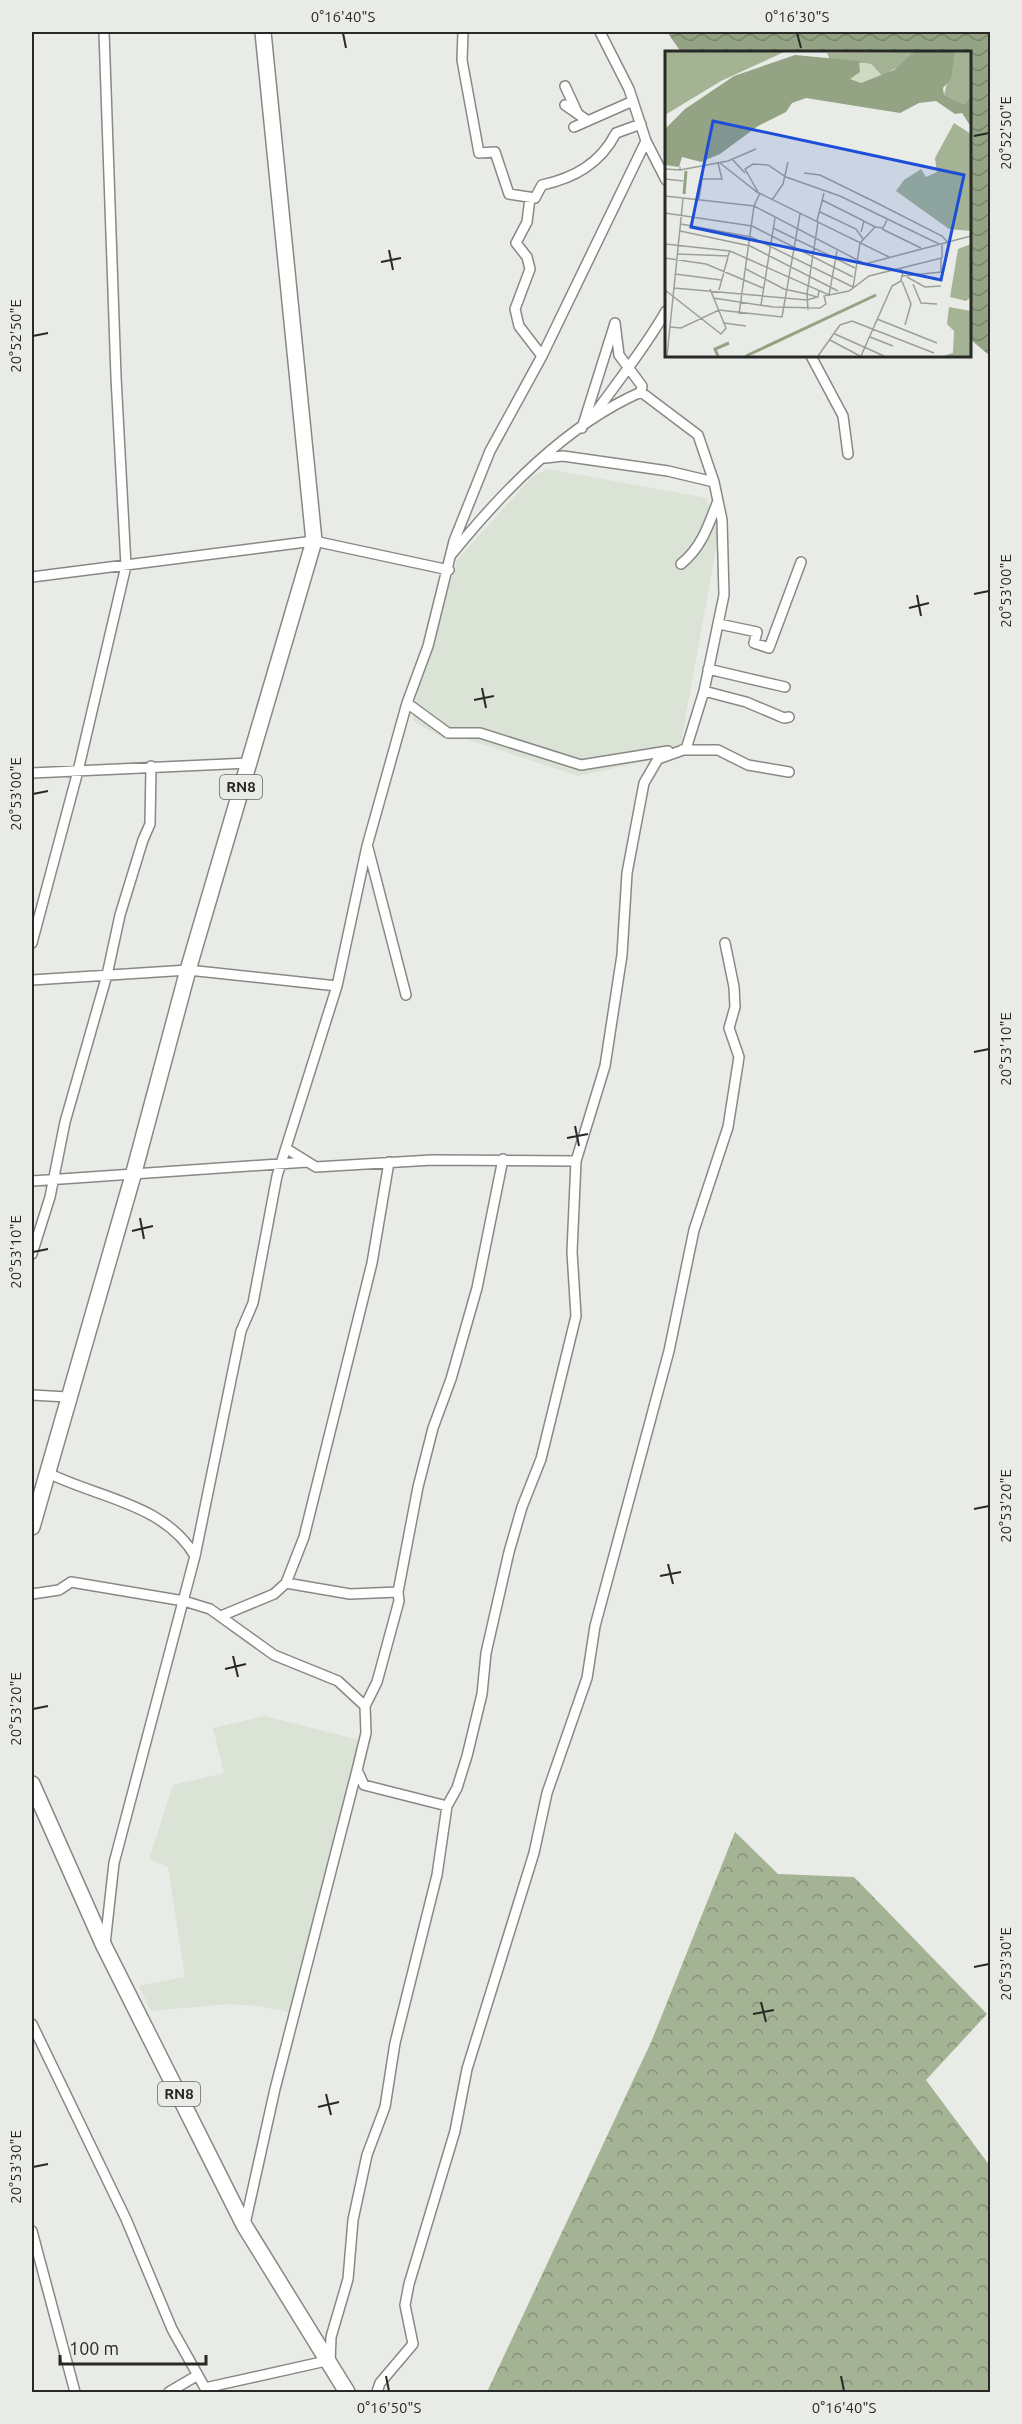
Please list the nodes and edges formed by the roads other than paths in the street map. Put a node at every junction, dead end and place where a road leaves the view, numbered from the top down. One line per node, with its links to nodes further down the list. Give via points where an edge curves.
1 (104, 32): 29 (street)
2 (263, 32): 25 (main road, RN8)
3 (463, 32): 14 (street, via 462,60 479,153 495,152 509,194)
4 (600, 32): 6 (street)
5 (565, 86): 8 (street)
6 (633, 101): 9 (street); 10 (street)
7 (565, 105): 8 (street)
8 (577, 112): 9 (street)
9 (588, 121): 11 (street)
10 (641, 123): 12 (street); 14 (street, via 616,133 594,163 563,180 542,185 535,198)
11 (574, 127)
12 (646, 141): 13 (street); 16 (street)
13 (665, 178)
14 (530, 198): 16 (street, via 527,222 516,243 527,257 530,269 515,309 519,326)
15 (665, 313): 18 (street, via 647,344)
16 (542, 356): 26 (street, via 490,451)
17 (813, 357): 21 (street, via 843,416)
18 (627, 367): 19 (street, via 642,386); 20 (street); 20 (street, via 619,355 615,323)
19 (640, 392): 20 (street, via 613,404); 23 (street, via 698,435)
20 (585, 425): 22 (street)
21 (848, 454)
22 (544, 458): 23 (street, via 563,456 668,471); 26 (street, via 487,511)
23 (714, 482): 24 (street)
24 (718, 501): 28 (street, via 702,541); 32 (street, via 724,577)
25 (314, 541): 29 (street); 30 (street); 39 (main road, RN8)
26 (451, 555): 30 (street)
27 (801, 562): 32 (street, via 769,648 754,643 757,632)
28 (681, 564)
29 (126, 566): 31 (street); 41 (street)
30 (448, 570): 36 (street, via 428,646)
31 (32, 577)
32 (719, 624): 33 (street)
33 (708, 669): 34 (street); 35 (street)
34 (785, 687)
35 (704, 691): 37 (street); 38 (street)
36 (407, 703): 38 (street, via 448,733 480,733 581,765); 44 (street)
37 (789, 717)
38 (686, 749): 42 (street, via 718,750 748,765); 54 (street, via 658,759 644,783 627,873 622,955 605,1066)
39 (249, 763): 40 (street); 47 (main road, RN8)
40 (151, 766): 41 (street); 48 (street, via 150,824 120,915)
41 (78, 771): 43 (street); 45 (street)
42 (789, 772)
43 (32, 773)
44 (367, 846): 50 (street); 51 (street)
45 (32, 943)
46 (725, 943): 86 (street, via 735,997 729,1028 739,1057 728,1127 694,1230 669,1351 595,1626 587,1678 547,1793 534,1853 467,2069 455,2131 409,2284 405,2305 413,2344)
47 (188, 970): 48 (street); 50 (street); 58 (main road, RN8)
48 (107, 975): 49 (street); 59 (street, via 64,1122)
49 (32, 980)
50 (337, 986): 52 (street)
51 (406, 994)
52 (287, 1149): 55 (street); 57 (street)
53 (503, 1159): 54 (street); 56 (street); 68 (street, via 477,1288 418,1487)
54 (576, 1161): 75 (street, via 576,1316 541,1459 509,1552 467,1756)
55 (308, 1162): 56 (street, via 316,1167); 57 (street)
56 (389, 1162): 67 (street, via 372,1263 304,1537)
57 (281, 1165): 58 (street); 66 (street, via 253,1303 241,1331)
58 (134, 1172): 59 (street); 63 (main road, RN8)
59 (53, 1178): 60 (street); 61 (street)
60 (32, 1181)
61 (32, 1254)
62 (32, 1395): 63 (street)
63 (67, 1397): 64 (main road, RN8)
64 (46, 1472): 65 (main road, RN8); 66 (street, via 140,1508 187,1542)
65 (32, 1527)
66 (195, 1556): 70 (street)
67 (286, 1582): 68 (street, via 350,1594); 71 (street, via 274,1594)
68 (398, 1592): 72 (street, via 399,1601 376,1682)
69 (32, 1594): 70 (street, via 59,1590 71,1582)
70 (184, 1601): 71 (street); 76 (street, via 114,1863)
71 (220, 1616): 72 (street, via 274,1655 338,1681)
72 (364, 1706): 73 (street, via 366,1733)
73 (357, 1770): 75 (street, via 364,1785); 78 (street)
74 (32, 1784): 76 (main road, RN8)
75 (447, 1806): 80 (street, via 437,1875 394,2043 385,2107 367,2155 353,2220 348,2279 331,2337)
76 (104, 1946): 78 (main road, RN8)
77 (32, 2024): 81 (street, via 126,2219 172,2330)
78 (244, 2225): 80 (main road, RN8)
79 (32, 2231): 83 (street)
80 (328, 2363): 82 (street); 85 (main road, RN8)
81 (198, 2375): 82 (street); 84 (street)
82 (205, 2390)
83 (75, 2392)
84 (169, 2392)
85 (346, 2392)
86 (377, 2392)

